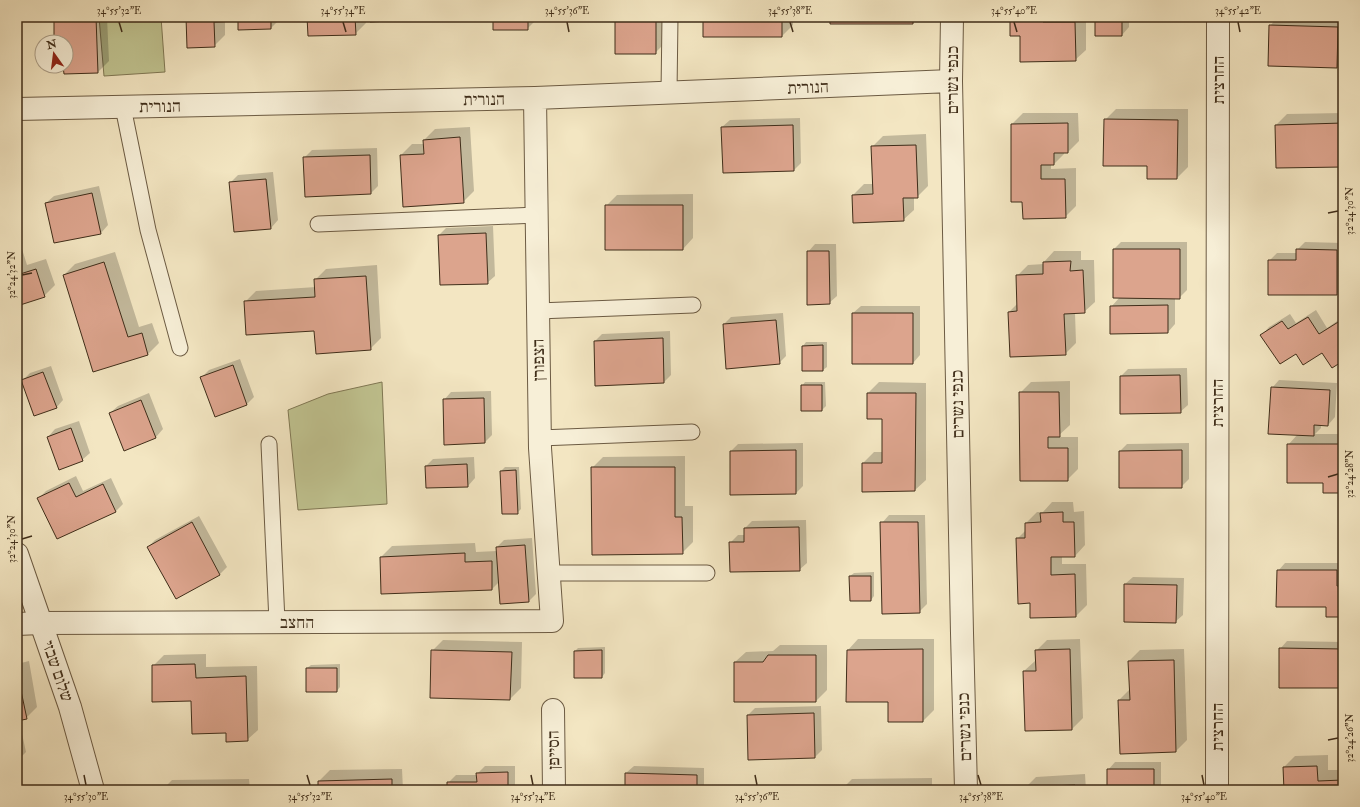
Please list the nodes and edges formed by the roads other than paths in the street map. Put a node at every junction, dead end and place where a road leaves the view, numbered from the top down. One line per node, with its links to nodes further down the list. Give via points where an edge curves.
1 (670, 17): 5 (lane)
2 (952, 17): 4 (street, כנפי נשרים)
3 (1218, 17): 28 (street, החרצית)
4 (951, 82): 5 (street, הנורית); 27 (street, כנפי נשרים)
5 (669, 93): 6 (street, הנורית)
6 (535, 98): 7 (street, הנורית); 9 (street, הצפורן)
7 (123, 107): 8 (street, הנורית); 13 (lane, via 148,230)
8 (17, 109)
9 (537, 215): 10 (lane); 12 (street, הצפורן)
10 (318, 224)
11 (694, 305): 12 (lane)
12 (538, 311): 15 (street, הצפורן)
13 (180, 348)
14 (692, 432): 15 (lane)
15 (540, 438): 18 (street, הצפורן)
16 (269, 444): 21 (lane)
17 (17, 554): 22 (street, שלום שבזי)
18 (549, 573): 19 (lane); 20 (street, הצפורן)
19 (707, 573)
20 (552, 621): 21 (street, החצב)
21 (277, 622): 22 (street, החצב)
22 (41, 623): 23 (street, החצב); 25 (street, שלום שבזי, via 70,707)
23 (17, 624)
24 (553, 710): 26 (street, הסייפן)
25 (93, 790)
26 (554, 790)
27 (966, 790)
28 (1217, 790)

